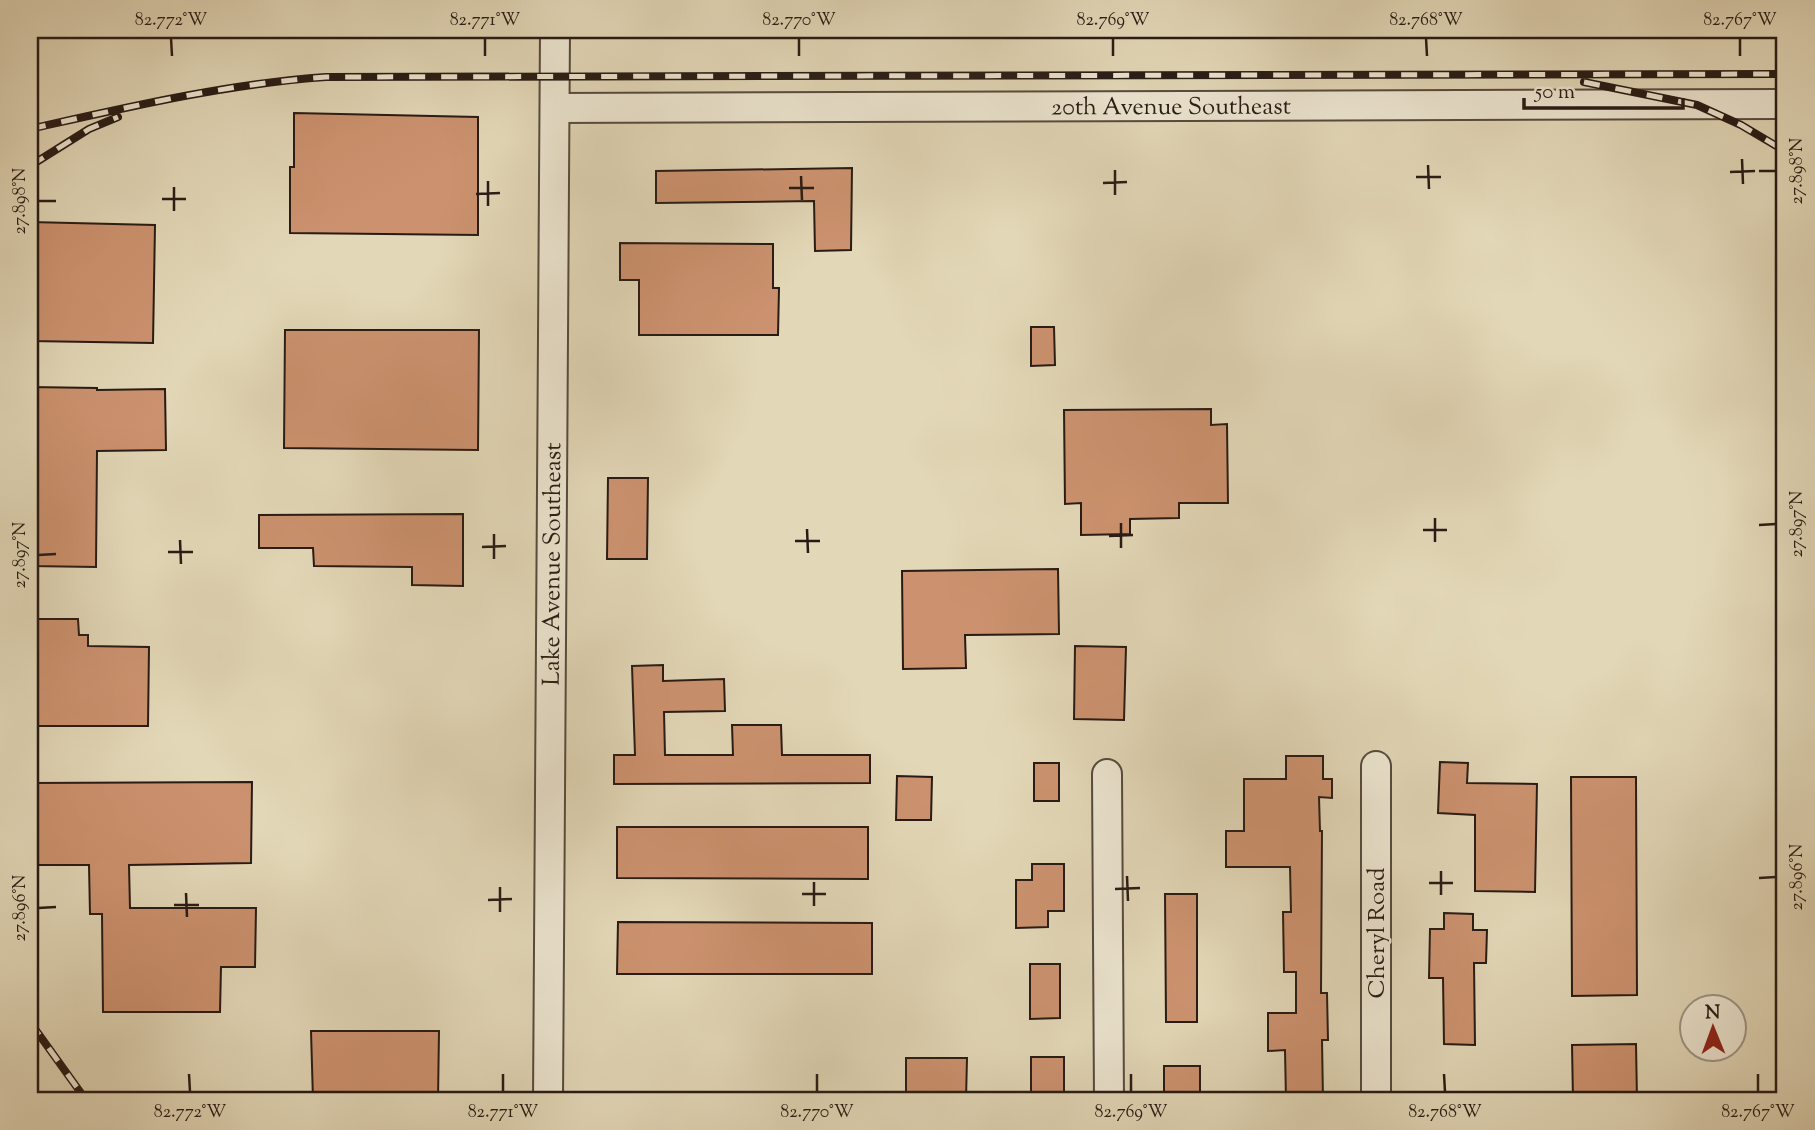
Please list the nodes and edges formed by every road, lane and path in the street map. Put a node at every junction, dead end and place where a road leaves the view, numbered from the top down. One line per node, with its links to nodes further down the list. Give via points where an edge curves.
1 (555, 30): 3 (street, Lake Avenue Southeast)
2 (1785, 104): 3 (street, 20th Avenue Southeast)
3 (555, 108): 6 (street, Lake Avenue Southeast)
4 (1376, 766): 8 (street, Cheryl Road)
5 (1108, 774): 7 (street)
6 (548, 1100)
7 (1109, 1100)
8 (1376, 1100)

